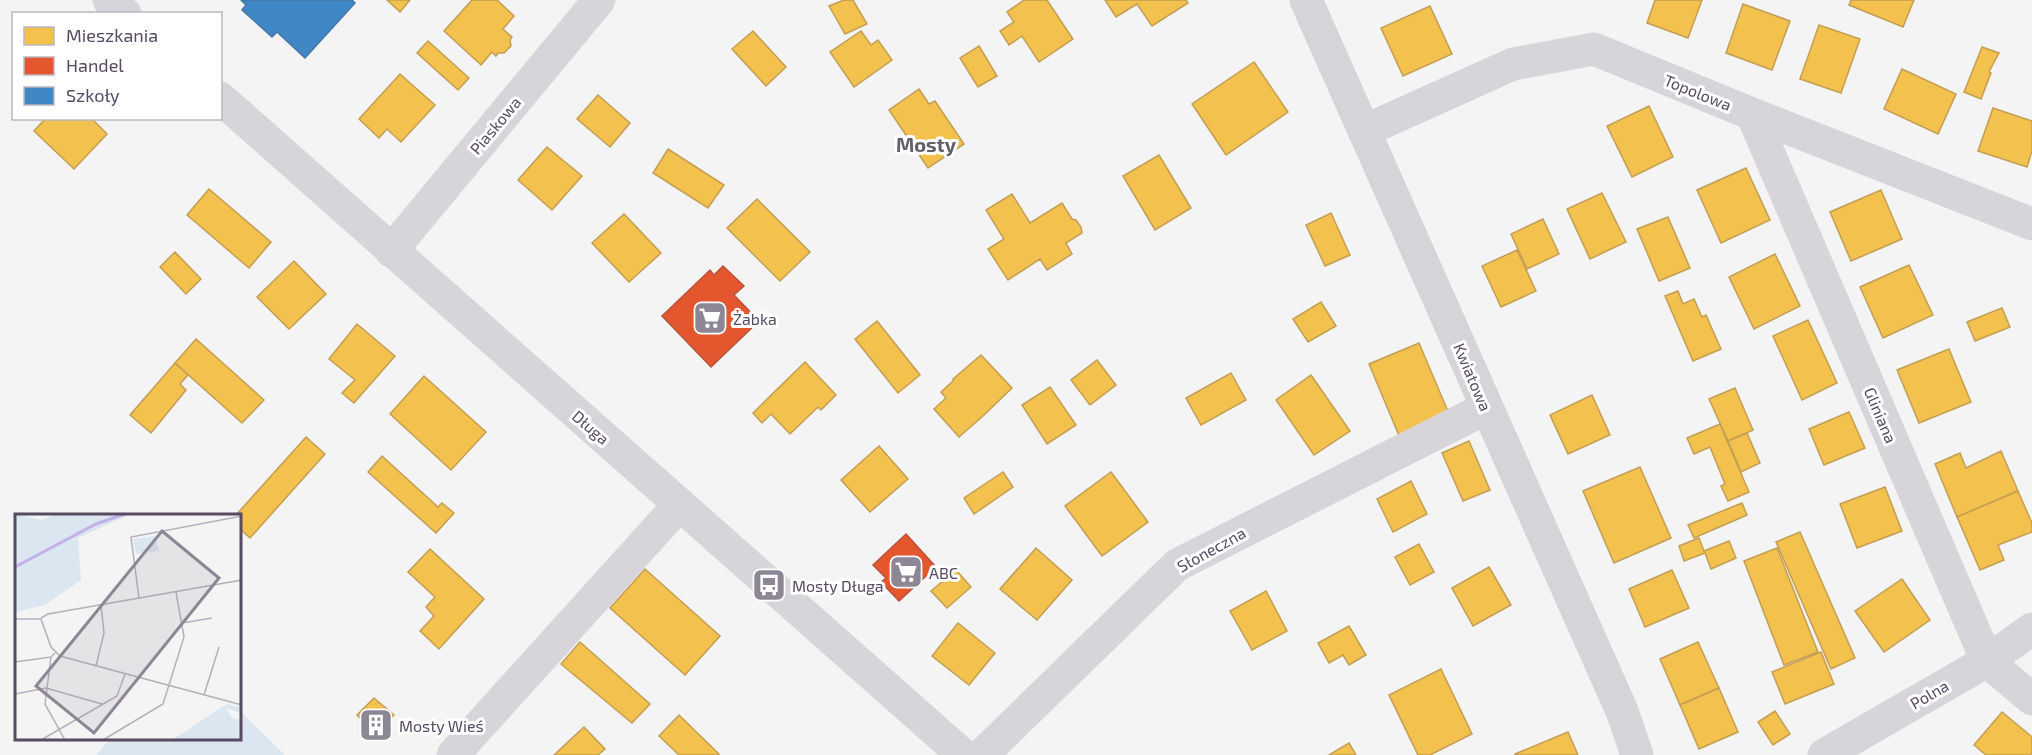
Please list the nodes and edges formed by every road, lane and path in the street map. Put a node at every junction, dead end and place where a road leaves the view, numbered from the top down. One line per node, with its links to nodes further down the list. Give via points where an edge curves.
1 (109, 0): 4 (street)
2 (599, 0): 9 (street, Piaskowa)
3 (1306, 0): 7 (main road, Kwiatowa)
4 (123, 12)
5 (222, 100): 9 (street, Długa)
6 (1752, 114): 7 (street, Topolowa, via 1594,49 1513,64); 8 (street, Topolowa); 13 (street, Gliniana)
7 (1364, 131): 10 (main road, Kwiatowa)
8 (2032, 224)
9 (391, 250): 11 (street, Długa)
10 (1486, 408): 17 (street, Słoneczna, via 1177,565); 18 (main road, Kwiatowa, via 1622,711)
11 (679, 506): 15 (street); 16 (street, Długa)
12 (2032, 629): 13 (street, Polna)
13 (1987, 661): 14 (street, Gliniana); 19 (street, Polna)
14 (2032, 699)
15 (453, 755)
16 (963, 755)
17 (982, 755)
18 (1637, 755)
19 (1824, 755)

